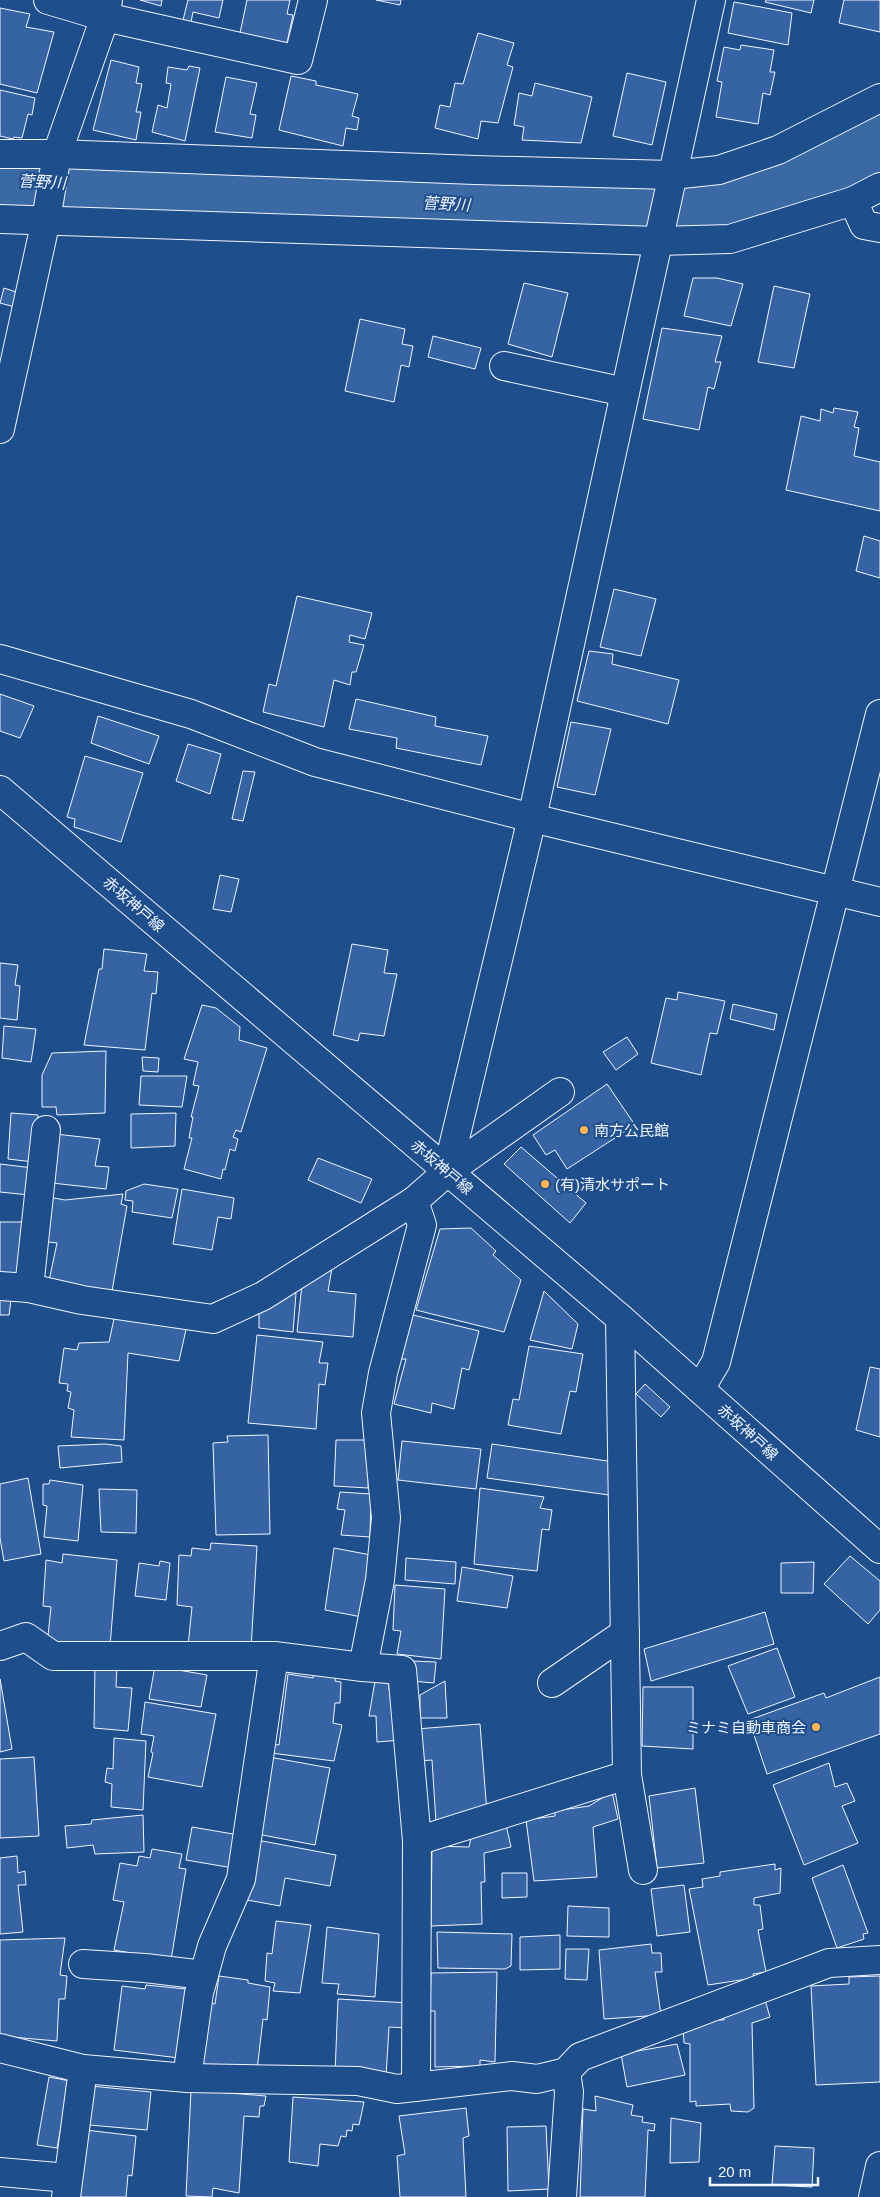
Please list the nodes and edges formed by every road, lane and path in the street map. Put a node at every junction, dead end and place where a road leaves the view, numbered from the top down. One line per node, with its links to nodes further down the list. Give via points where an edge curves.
1 (48, 0): 4 (street)
2 (313, 0): 4 (street, via 298,60)
3 (711, 0): 8 (street)
4 (107, 8): 7 (street)
5 (880, 98): 8 (street, via 778,150 719,170)
6 (0, 154): 7 (street)
7 (56, 161): 8 (street); 11 (street)
8 (672, 175): 14 (street)
9 (880, 187): 10 (street)
10 (853, 200): 13 (street, via 864,224); 14 (street, via 730,239)
11 (48, 208): 12 (street); 14 (street); 17 (street)
12 (0, 219)
13 (880, 228)
14 (658, 240): 16 (street)
15 (504, 366): 16 (street)
16 (624, 392): 21 (street)
17 (0, 429)
18 (0, 659): 21 (street, via 191,714 315,762)
19 (880, 714): 22 (street)
20 (0, 790): 26 (street, 赤坂神戸線)
21 (532, 818): 22 (street); 26 (street)
22 (836, 892): 23 (street); 31 (street, via 716,1362)
23 (880, 902)
24 (560, 1092): 26 (street)
25 (46, 1130): 29 (street)
26 (447, 1172): 27 (street); 30 (street, 赤坂神戸線)
27 (414, 1201): 29 (street, via 263,1296 213,1319 82,1300); 36 (street, via 422,1224 383,1373 376,1413 386,1518 380,1580)
28 (0, 1286): 29 (street)
29 (29, 1288)
30 (620, 1318): 31 (street, 赤坂神戸線); 33 (street)
31 (700, 1389): 32 (street, 赤坂神戸線)
32 (880, 1549)
33 (625, 1633): 37 (street); 38 (street)
34 (0, 1646): 35 (street, via 26,1637 53,1656)
35 (274, 1656): 36 (street); 43 (street, via 241,1879 212,1946)
36 (363, 1668): 39 (street, via 402,1670)
37 (552, 1683)
38 (627, 1775): 39 (street); 40 (street)
39 (417, 1841): 48 (street)
40 (643, 1870)
41 (880, 1960): 46 (street, via 829,1962 580,2057)
42 (83, 1964): 43 (street)
43 (204, 1974): 47 (street)
44 (0, 2048): 45 (street)
45 (83, 2069): 47 (street); 51 (street)
46 (566, 2072): 48 (street, via 537,2078 512,2076); 52 (street, via 569,2092)
47 (187, 2078): 48 (street, via 358,2082 396,2089)
48 (416, 2087)
49 (880, 2166): 53 (street)
50 (0, 2172): 51 (street)
51 (67, 2188)
52 (562, 2197)
53 (873, 2197)

